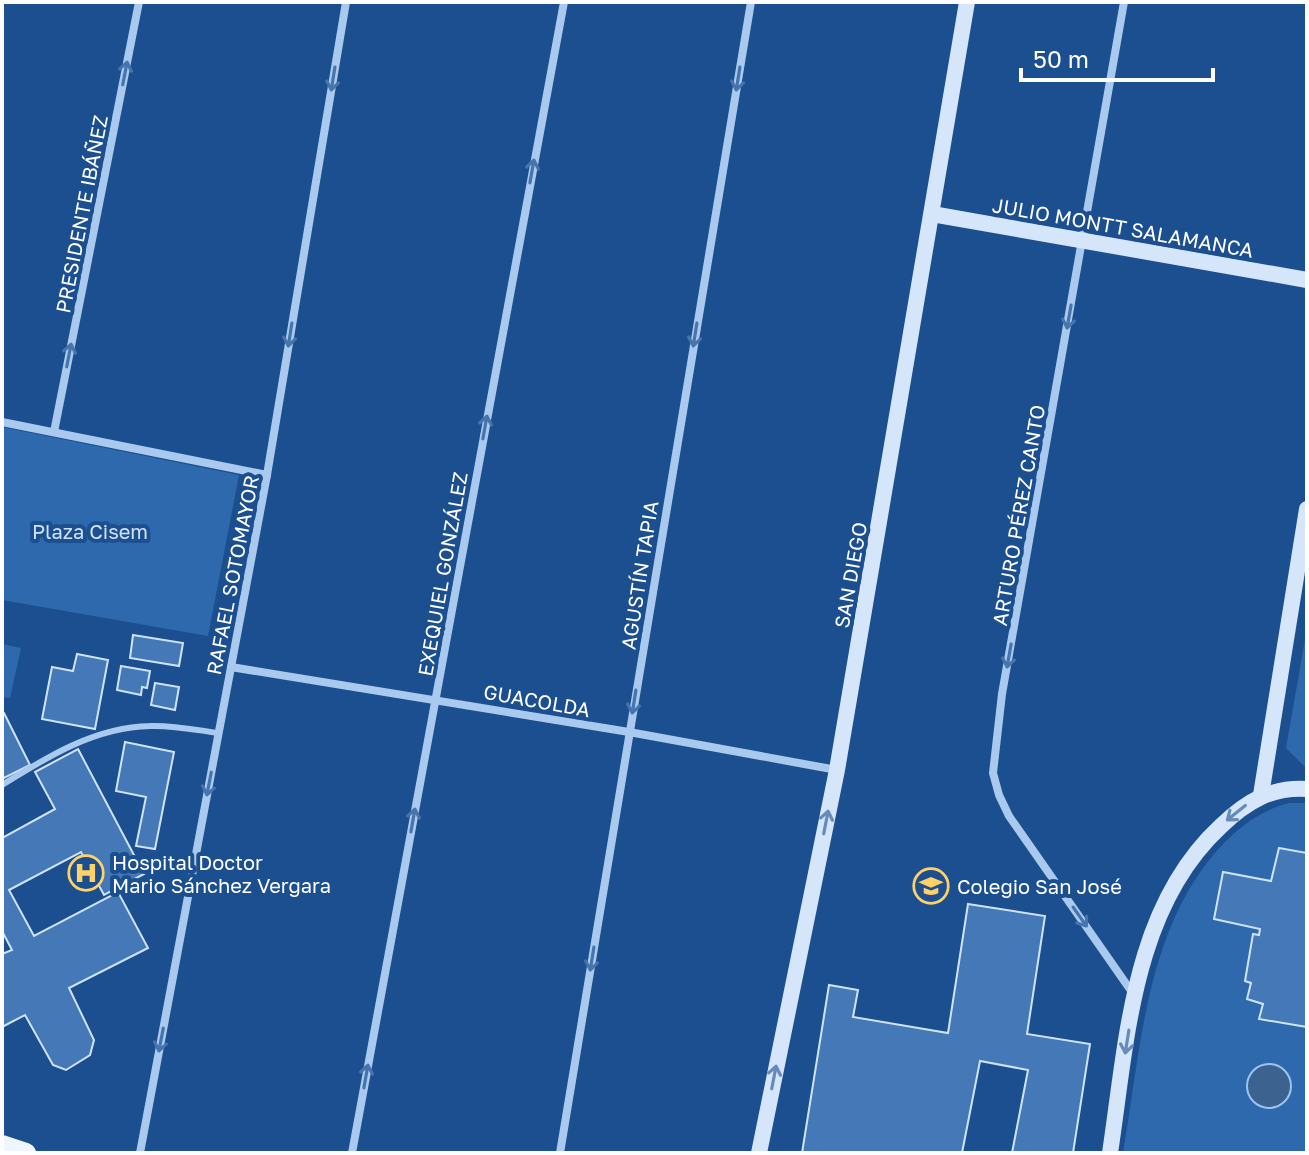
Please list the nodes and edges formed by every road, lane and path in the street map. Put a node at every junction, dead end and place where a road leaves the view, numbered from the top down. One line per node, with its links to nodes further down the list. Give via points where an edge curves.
1 (139, 2): 11 (street, PRESIDENTE IBÁÑEZ, one-way to 1)
2 (346, 2): 12 (street, RAFAEL SOTOMAYOR, one-way to 12)
3 (564, 2): 15 (street, EXEQUIEL GONZÁLEZ, one-way to 3)
4 (751, 2): 16 (street, AGUSTÍN TAPIA, one-way to 16)
5 (967, 2): 7 (street, SAN DIEGO)
6 (1124, 2): 8 (street, ARTURO PÉREZ CANTO)
7 (932, 214): 8 (street, JULIO MONTT SALAMANCA); 18 (street, SAN DIEGO)
8 (1083, 240): 9 (street, JULIO MONTT SALAMANCA); 22 (street, ARTURO PÉREZ CANTO, one-way to 22, via 1002,694 993,773 1009,816)
9 (1307, 280)
10 (2, 422): 11 (street)
11 (54, 432): 12 (street)
12 (267, 475): 14 (street, RAFAEL SOTOMAYOR)
13 (1307, 509): 21 (street)
14 (231, 667): 15 (street, GUACOLDA); 17 (street, RAFAEL SOTOMAYOR)
15 (435, 700): 16 (street, GUACOLDA); 26 (street, EXEQUIEL GONZÁLEZ, one-way to 15)
16 (629, 732): 18 (street, GUACOLDA); 27 (street, AGUSTÍN TAPIA, one-way to 27)
17 (218, 733): 19 (lane, via 153,725 115,730 64,749); 25 (street, RAFAEL SOTOMAYOR, one-way to 25)
18 (837, 770): 28 (street, SAN DIEGO, one-way to 18)
19 (2, 785)
20 (1307, 789): 21 (street)
21 (1261, 795): 22 (street, one-way to 22, via 1217,830 1184,869 1146,950)
22 (1134, 995): 29 (street, one-way to 29)
23 (2, 1145): 24 (main road)
24 (26, 1153)
25 (140, 1153)
26 (352, 1153)
27 (560, 1153)
28 (759, 1153)
29 (1110, 1153)

